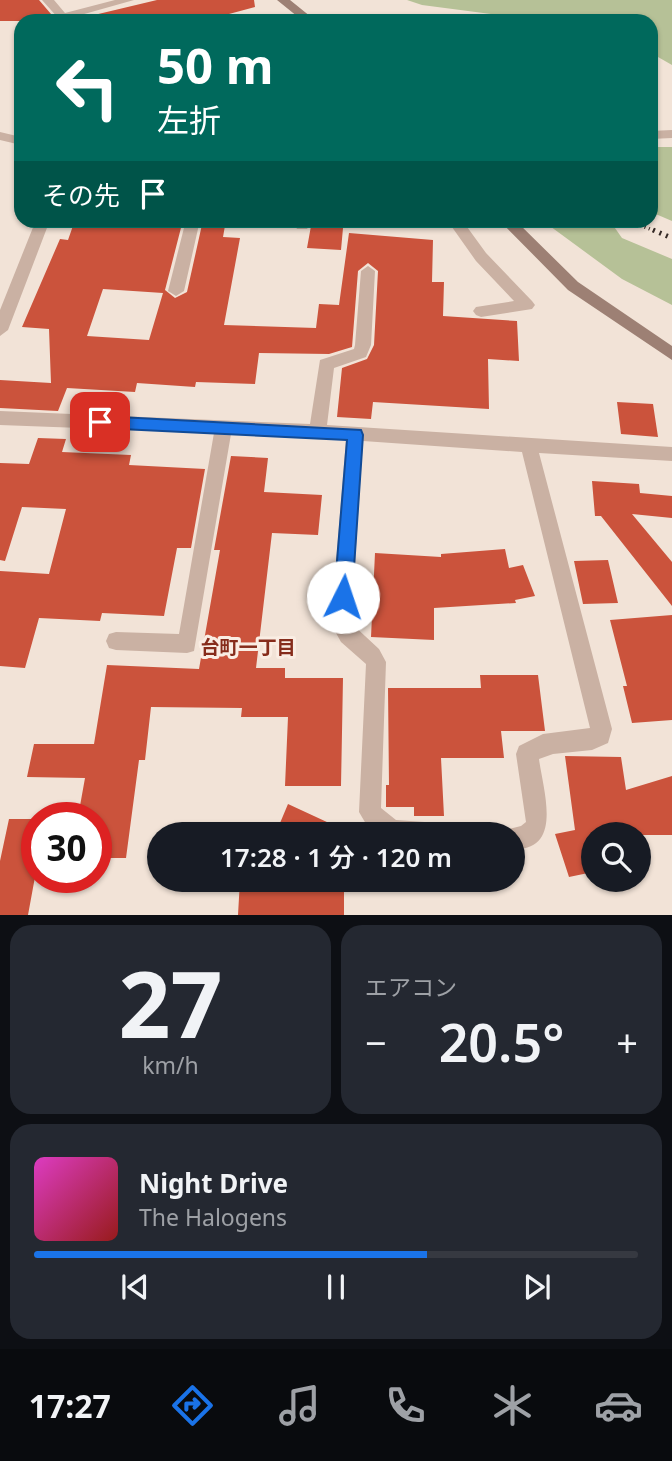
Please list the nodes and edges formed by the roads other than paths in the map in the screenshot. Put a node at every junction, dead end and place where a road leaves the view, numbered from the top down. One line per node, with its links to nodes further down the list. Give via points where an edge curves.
1 (48, 0): 4 (street)
2 (128, 0): 5 (street)
3 (283, 0): 6 (main road)
4 (60, 14)
5 (74, 14)
6 (301, 14)
7 (40, 228): 14 (street)
8 (191, 228): 12 (street)
9 (460, 228): 13 (street, via 527,305)
10 (514, 228): 15 (main road, via 573,286)
11 (368, 271): 18 (street, via 363,345 360,353 326,365)
12 (176, 291)
13 (481, 311)
14 (0, 330)
15 (672, 354)
16 (0, 418): 17 (street)
17 (224, 427): 18 (street); 22 (street, via 187,644)
18 (318, 432): 19 (street)
19 (355, 435): 20 (street); 23 (street, via 341,624 345,635 371,653 376,662 370,812)
20 (529, 446): 21 (street); 24 (street, via 601,729 593,739 545,744 527,754 537,823)
21 (672, 454)
22 (116, 641)
23 (376, 822)
24 (525, 836)

